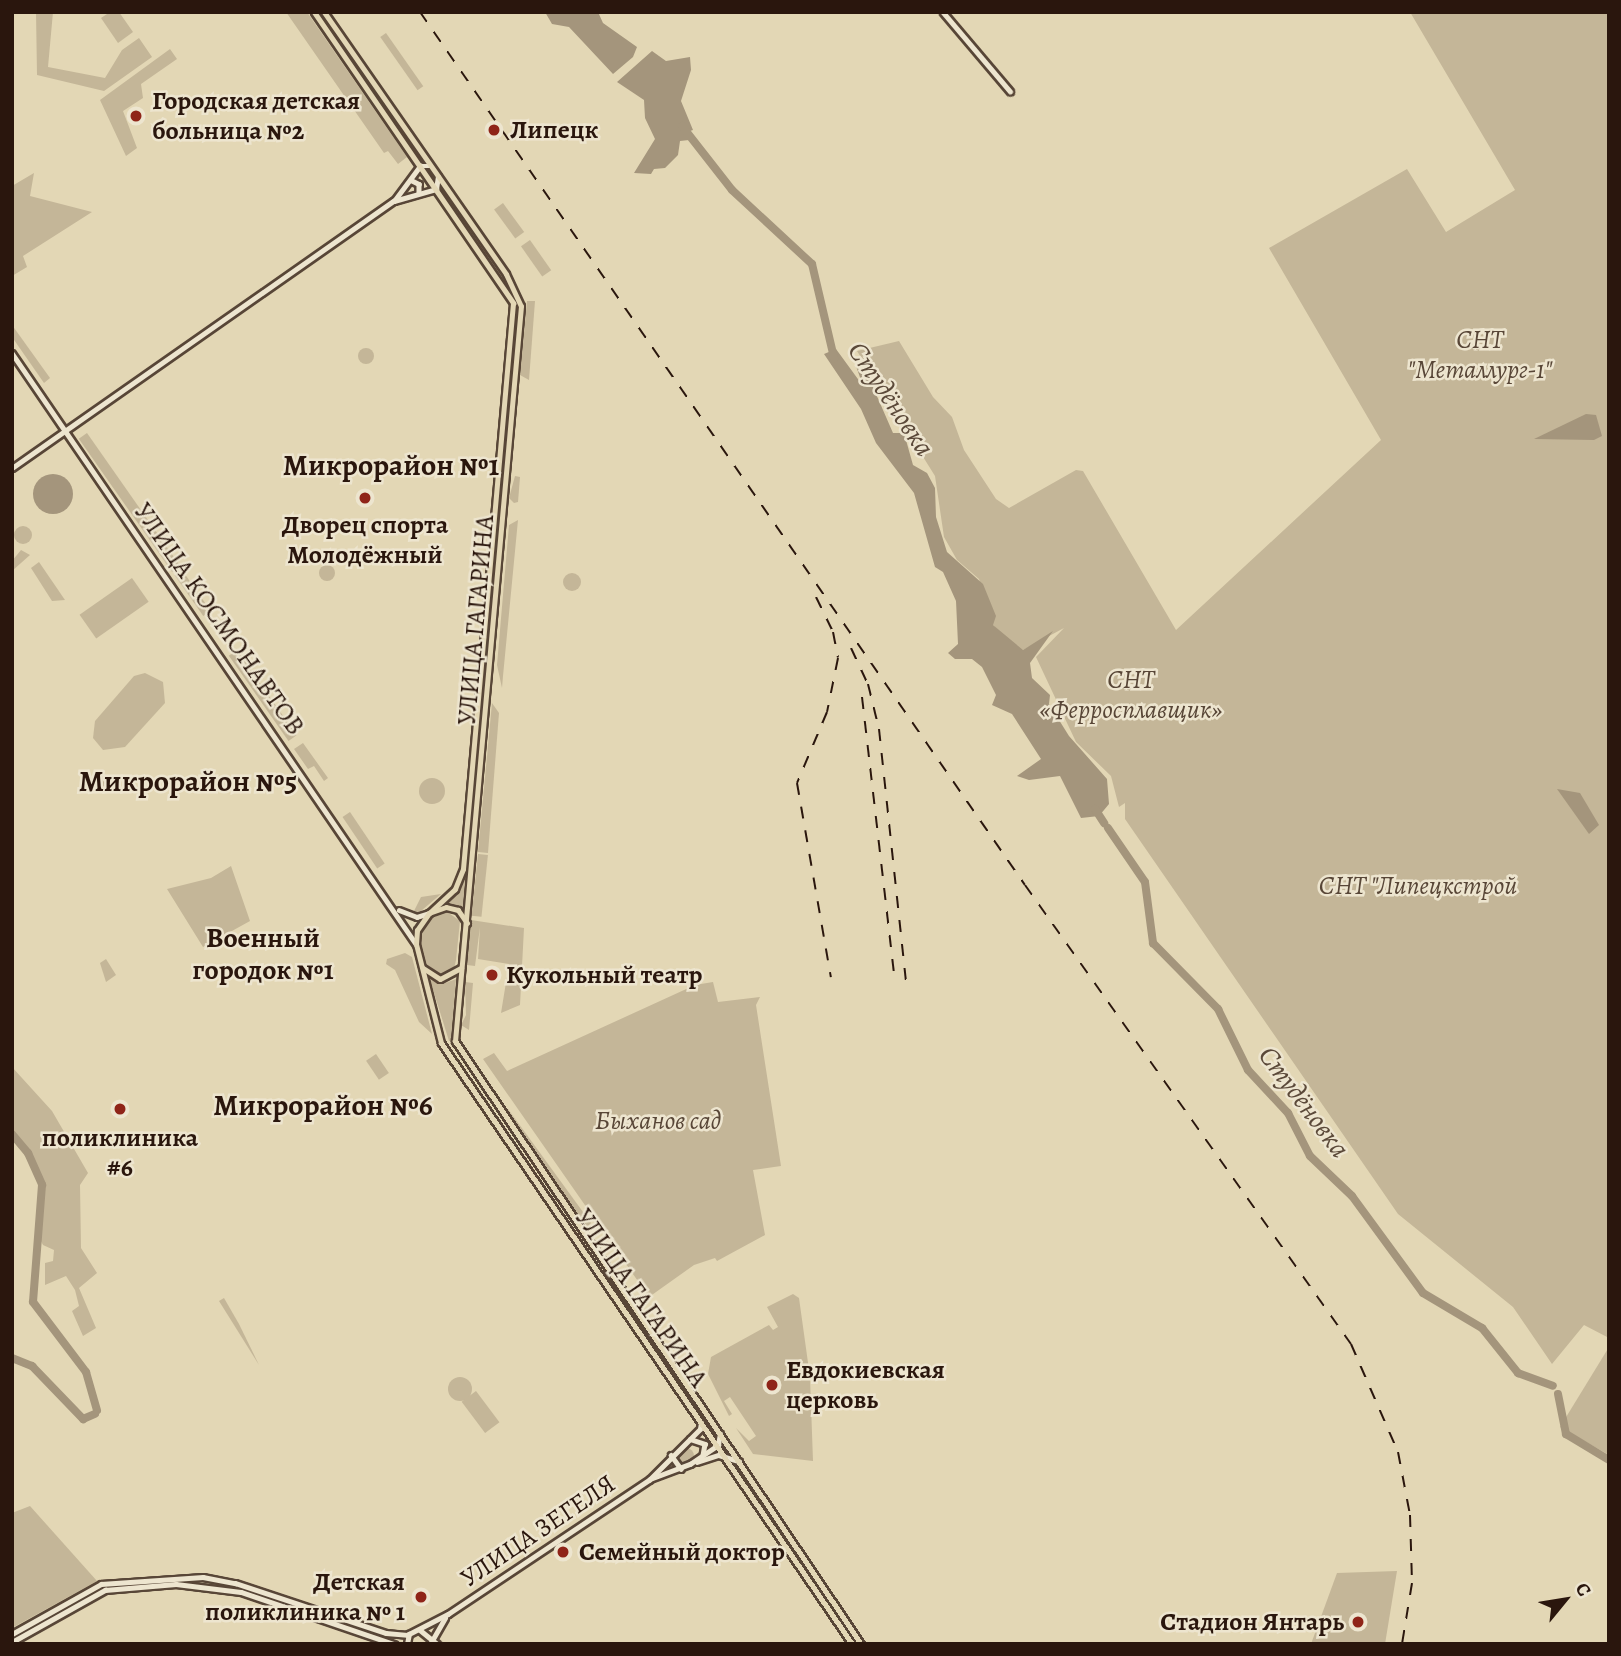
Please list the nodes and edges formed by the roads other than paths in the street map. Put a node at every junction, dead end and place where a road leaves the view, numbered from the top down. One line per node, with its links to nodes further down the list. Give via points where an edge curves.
1 (314, 12): 5 (main road)
2 (324, 12): 4 (main road)
3 (943, 12): 6 (main road)
4 (338, 32): 5 (main road); 8 (main road)
5 (331, 37): 7 (main road)
6 (1010, 91)
7 (420, 166): 8 (main road); 10 (main road); 11 (main road, УЛИЦА ГАГАРИНА)
8 (432, 167): 9 (main road, УЛИЦА ГАГАРИНА)
9 (438, 176): 11 (main road); 16 (main road, УЛИЦА ГАГАРИНА, via 516,291 521,306)
10 (411, 180): 12 (main road, via 419,184); 13 (main road)
11 (436, 189): 12 (main road); 15 (main road, УЛИЦА ГАГАРИНА, via 513,303)
12 (419, 193): 13 (main road)
13 (397, 199): 17 (main road)
14 (12, 353): 17 (main road, УЛИЦА КОСМОНАВТОВ)
15 (506, 404): 16 (main road); 20 (main road, УЛИЦА ГАГАРИНА, via 463,869 455,889)
16 (514, 405): 21 (main road, УЛИЦА ГАГАРИНА)
17 (65, 429): 18 (main road); 19 (main road, УЛИЦА КОСМОНАВТОВ)
18 (12, 468)
19 (395, 908): 20 (main road, via 408,916); 22 (main road, УЛИЦА КОСМОНАВТОВ)
20 (430, 912): 21 (main road, via 455,908); 22 (main road, via 419,926)
21 (467, 923): 24 (main road)
22 (416, 944): 23 (main road)
23 (421, 965): 24 (main road, via 440,979); 26 (main road, УЛИЦА ГАГАРИНА, via 441,1043)
24 (461, 968): 25 (main road, УЛИЦА ГАГАРИНА, via 455,1041)
25 (566, 1208): 26 (main road, via 559,1206); 28 (main road, УЛИЦА ГАГАРИНА)
26 (558, 1213): 27 (main road, УЛИЦА ГАГАРИНА)
27 (701, 1419): 29 (main road, via 700,1429); 30 (main road, УЛИЦА ГАГАРИНА)
28 (719, 1432): 30 (main road); 34 (main road, УЛИЦА ГАГАРИНА)
29 (690, 1439): 31 (main road); 32 (main road, via 705,1444)
30 (718, 1445): 32 (main road); 33 (main road, УЛИЦА ГАГАРИНА)
31 (671, 1454): 36 (main road, via 673,1464); 37 (main road)
32 (703, 1456): 35 (main road)
33 (726, 1456): 34 (main road); 35 (main road); 49 (main road, УЛИЦА ГАГАРИНА)
34 (738, 1461): 50 (main road, УЛИЦА ГАГАРИНА)
35 (690, 1464): 36 (main road)
36 (681, 1469): 37 (main road)
37 (649, 1480): 38 (main road, УЛИЦА ЗЕГЕЛЯ)
38 (448, 1614): 39 (main road, УЛИЦА ЗЕГЕЛЯ); 44 (main road, УЛИЦА ЗЕГЕЛЯ)
39 (428, 1624): 40 (main road, УЛИЦА ЗЕГЕЛЯ); 44 (main road)
40 (419, 1630): 41 (main road, УЛИЦА ЗЕГЕЛЯ); 44 (main road)
41 (410, 1633): 42 (main road, via 386,1633 235,1583 203,1577 102,1584); 47 (main road)
42 (13, 1634)
43 (14, 1641): 45 (main road, via 104,1590 176,1584 241,1592)
44 (431, 1641): 48 (main road)
45 (388, 1643): 46 (main road)
46 (394, 1644)
47 (407, 1644)
48 (437, 1644)
49 (852, 1644)
50 (861, 1644)

